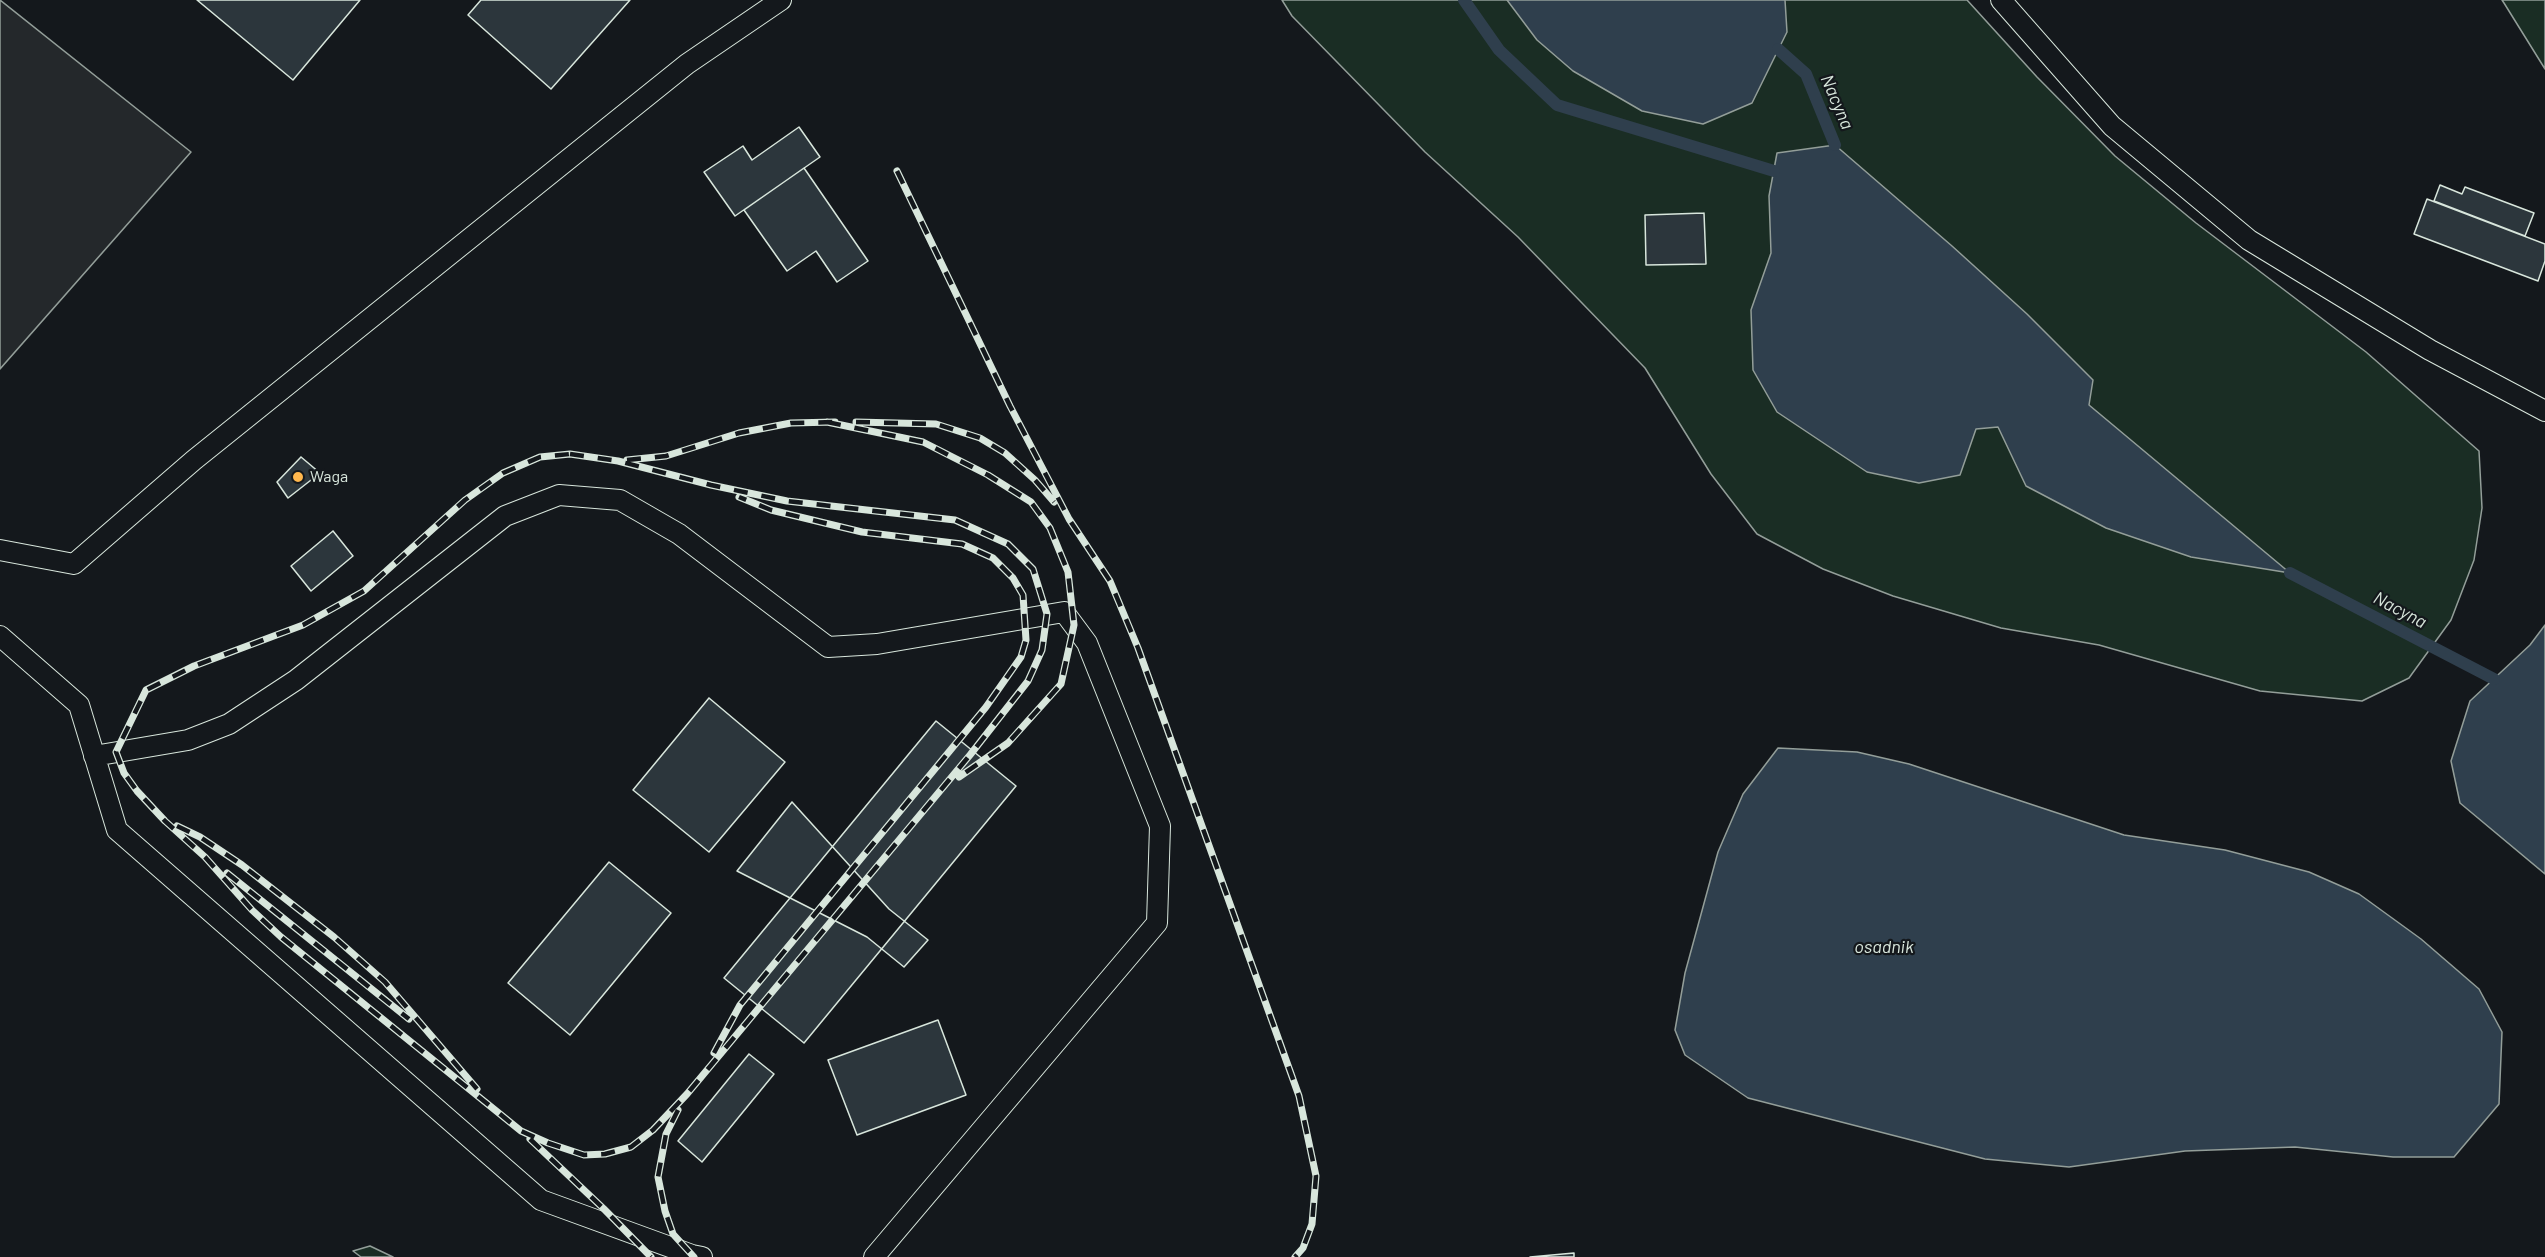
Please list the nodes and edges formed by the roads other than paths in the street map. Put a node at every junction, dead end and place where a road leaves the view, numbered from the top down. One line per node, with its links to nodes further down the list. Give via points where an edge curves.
1 (781, 0): 4 (lane, via 687,64 194,460 74,564)
2 (2001, 0): 3 (lane, via 2112,126 2249,240 2430,350)
3 (2545, 411)
4 (0, 550)
5 (0, 636): 6 (lane, via 78,705)
6 (94, 756): 7 (lane, via 117,830 541,1200); 8 (lane, via 188,740 229,724 296,680 505,516 559,495 620,500 679,534 828,647 877,644 1064,612 1087,643 1160,826 1157,923)
7 (702, 1257)
8 (874, 1257)

